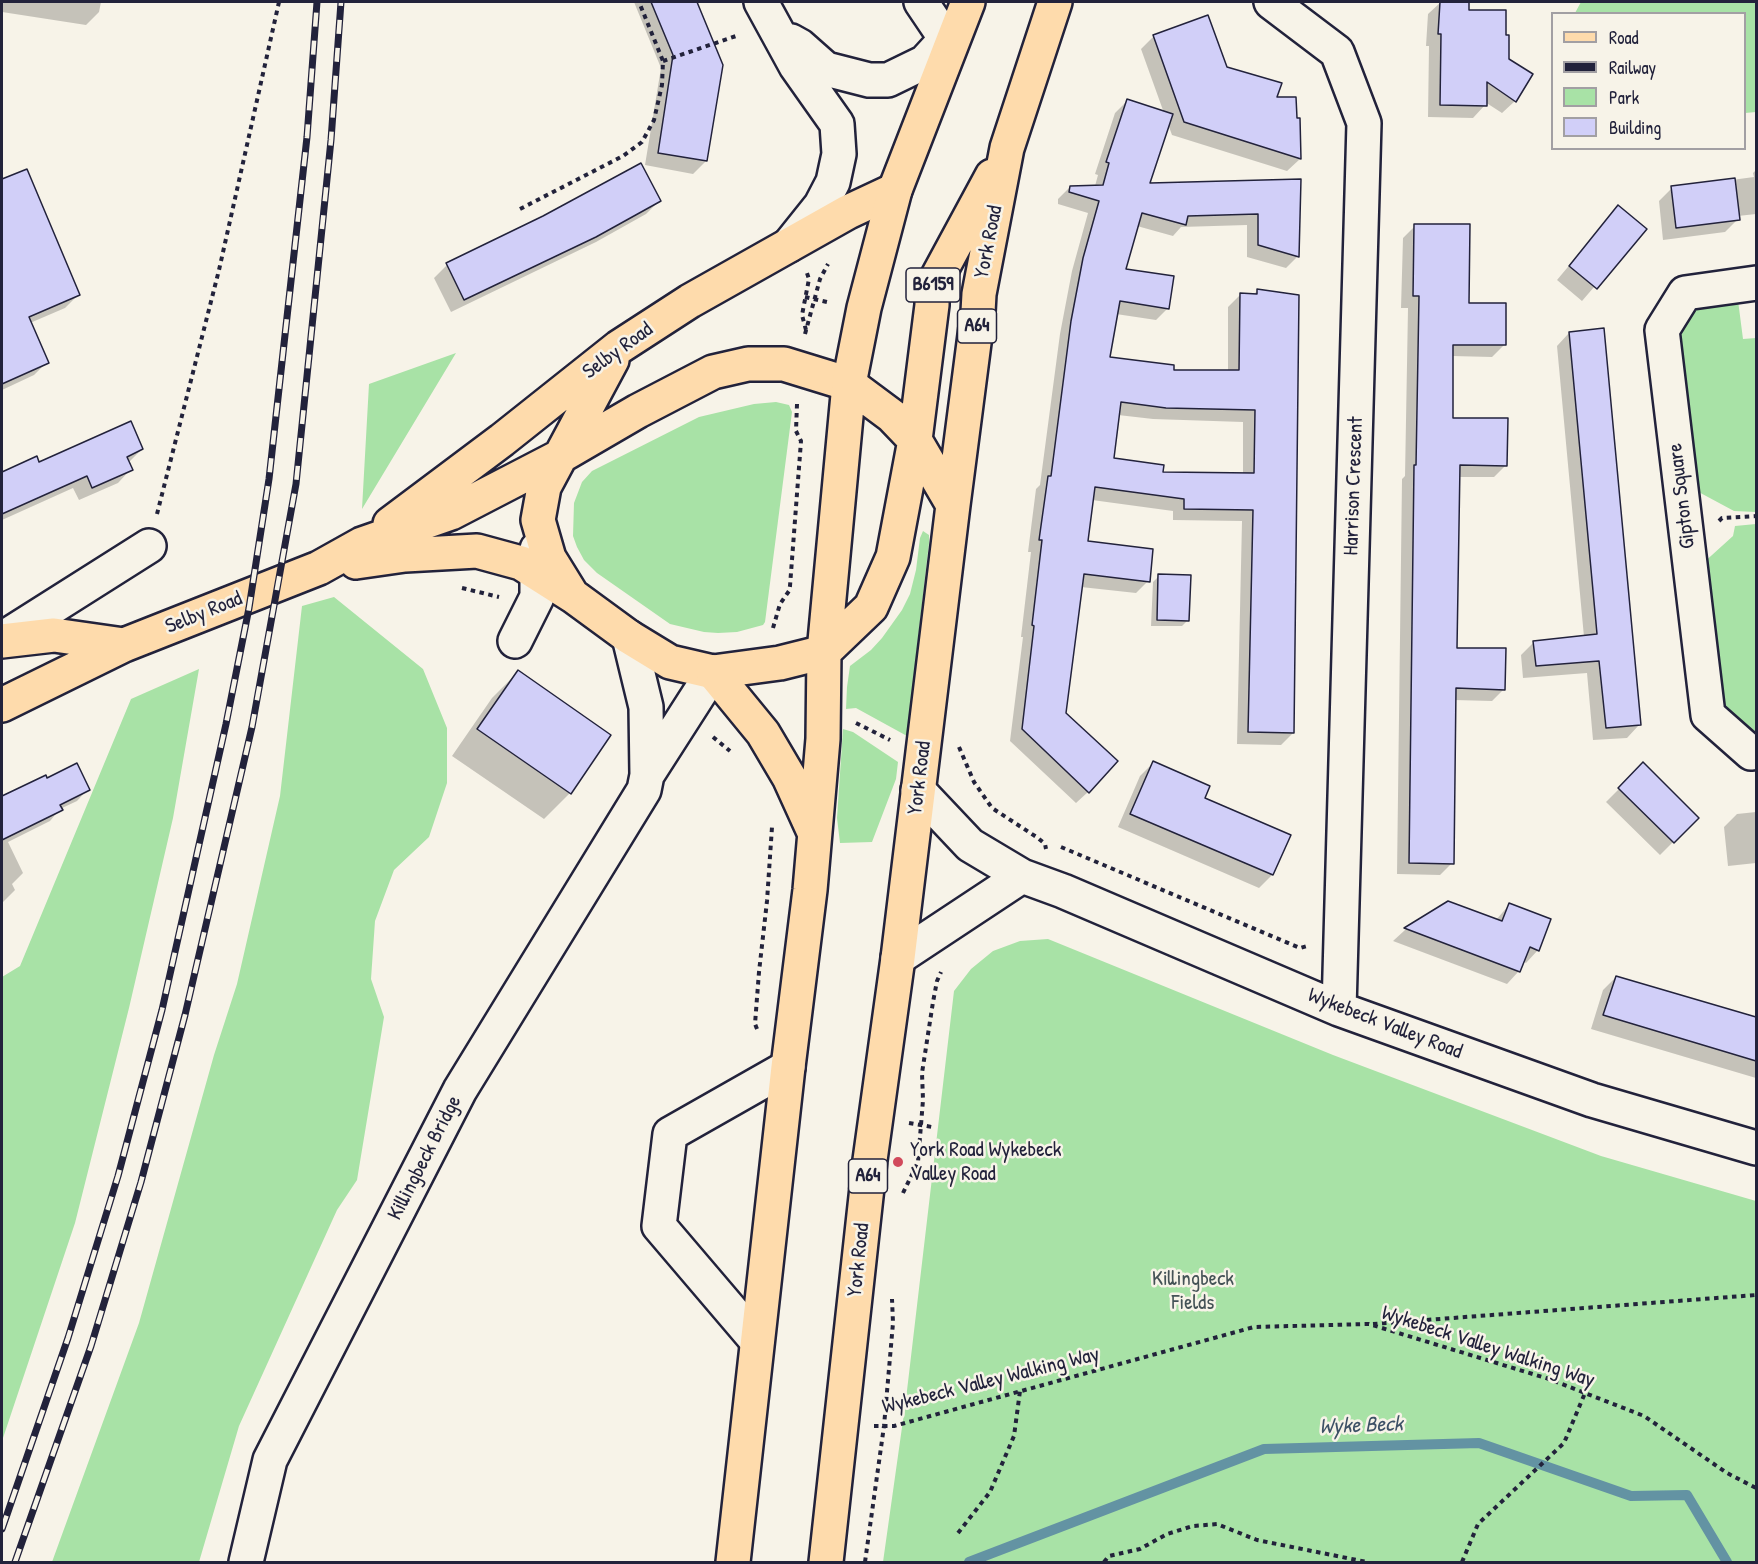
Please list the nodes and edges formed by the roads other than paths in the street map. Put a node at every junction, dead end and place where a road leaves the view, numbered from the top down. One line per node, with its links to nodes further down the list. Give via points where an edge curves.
1 (921, 2): 5 (street)
2 (1056, 2): 6 (main road, York Road / A64)
3 (1271, 2): 34 (street, Harrison Crescent, via 1337,52 1364,123)
4 (770, 19): 5 (street, via 826,69 869,80 896,78 925,62); 8 (street, via 796,66 837,124 839,154 833,182 821,205)
5 (955, 28): 7 (main road)
6 (1007, 148): 12 (main road, B6159, via 932,287); 14 (main road, York Road / A64, via 979,294)
7 (895, 190): 8 (main road, Selby Road / B6159); 11 (main road)
8 (788, 246): 10 (main road, Selby Road / B6159)
9 (1756, 283): 28 (street, Gipton Square, via 1685,292 1662,330 1708,715 1751,753)
10 (619, 347): 13 (main road); 16 (main road, Selby Road / B6159)
11 (849, 384): 12 (main road, Selby Road, via 892,416); 13 (main road, Selby Road, via 784,364 748,364 713,372); 25 (main road)
12 (915, 440): 14 (main road, Selby Road); 25 (main road, B6159, via 893,557 871,607)
13 (559, 457): 15 (main road, via 544,487); 16 (main road, Selby Road, via 451,513)
14 (953, 505): 30 (main road, York Road / A64)
15 (538, 520): 19 (street); 20 (main road, via 549,558)
16 (363, 544): 18 (main road, Selby Road / B6159)
17 (149, 546): 22 (street)
18 (319, 568): 19 (main road, Selby Road / B6159, via 405,555 477,551 520,563); 24 (main road, Selby Road / B6159)
19 (536, 572): 20 (main road, Selby Road / B6159); 23 (street, via 537,597)
20 (573, 596): 21 (main road, Selby Road / B6159)
21 (630, 637): 26 (main road, Selby Road / B6159, via 670,662); 29 (street, Killingbeck Bridge, via 646,707)
22 (2, 640): 24 (main road, Selby Road / B6159, via 54,635)
23 (515, 641)
24 (124, 645): 27 (main road, Selby Road / B6159)
25 (824, 652): 26 (main road, Selby Road / B6159, via 780,663); 31 (main road, via 824,718)
26 (713, 672): 29 (street, Killingbeck Bridge); 31 (main road, via 763,733)
27 (2, 705)
28 (1756, 752)
29 (647, 775): 38 (street, Killingbeck Bridge, via 644,790 460,1090 270,1460)
30 (918, 790): 32 (street, Wykebeck Valley Road, via 970,845); 33 (main road, York Road / A64)
31 (815, 834): 35 (main road)
32 (1028, 878): 33 (street); 34 (street, Wykebeck Valley Road)
33 (898, 958): 40 (main road, York Road / A64, via 870,1160)
34 (1339, 1009): 36 (street, Wykebeck Valley Road, via 1592,1100)
35 (788, 1067): 37 (main road); 37 (street, via 670,1134 659,1226)
36 (1756, 1148)
37 (757, 1341): 39 (main road)
38 (246, 1563)
39 (733, 1563)
40 (826, 1563)

